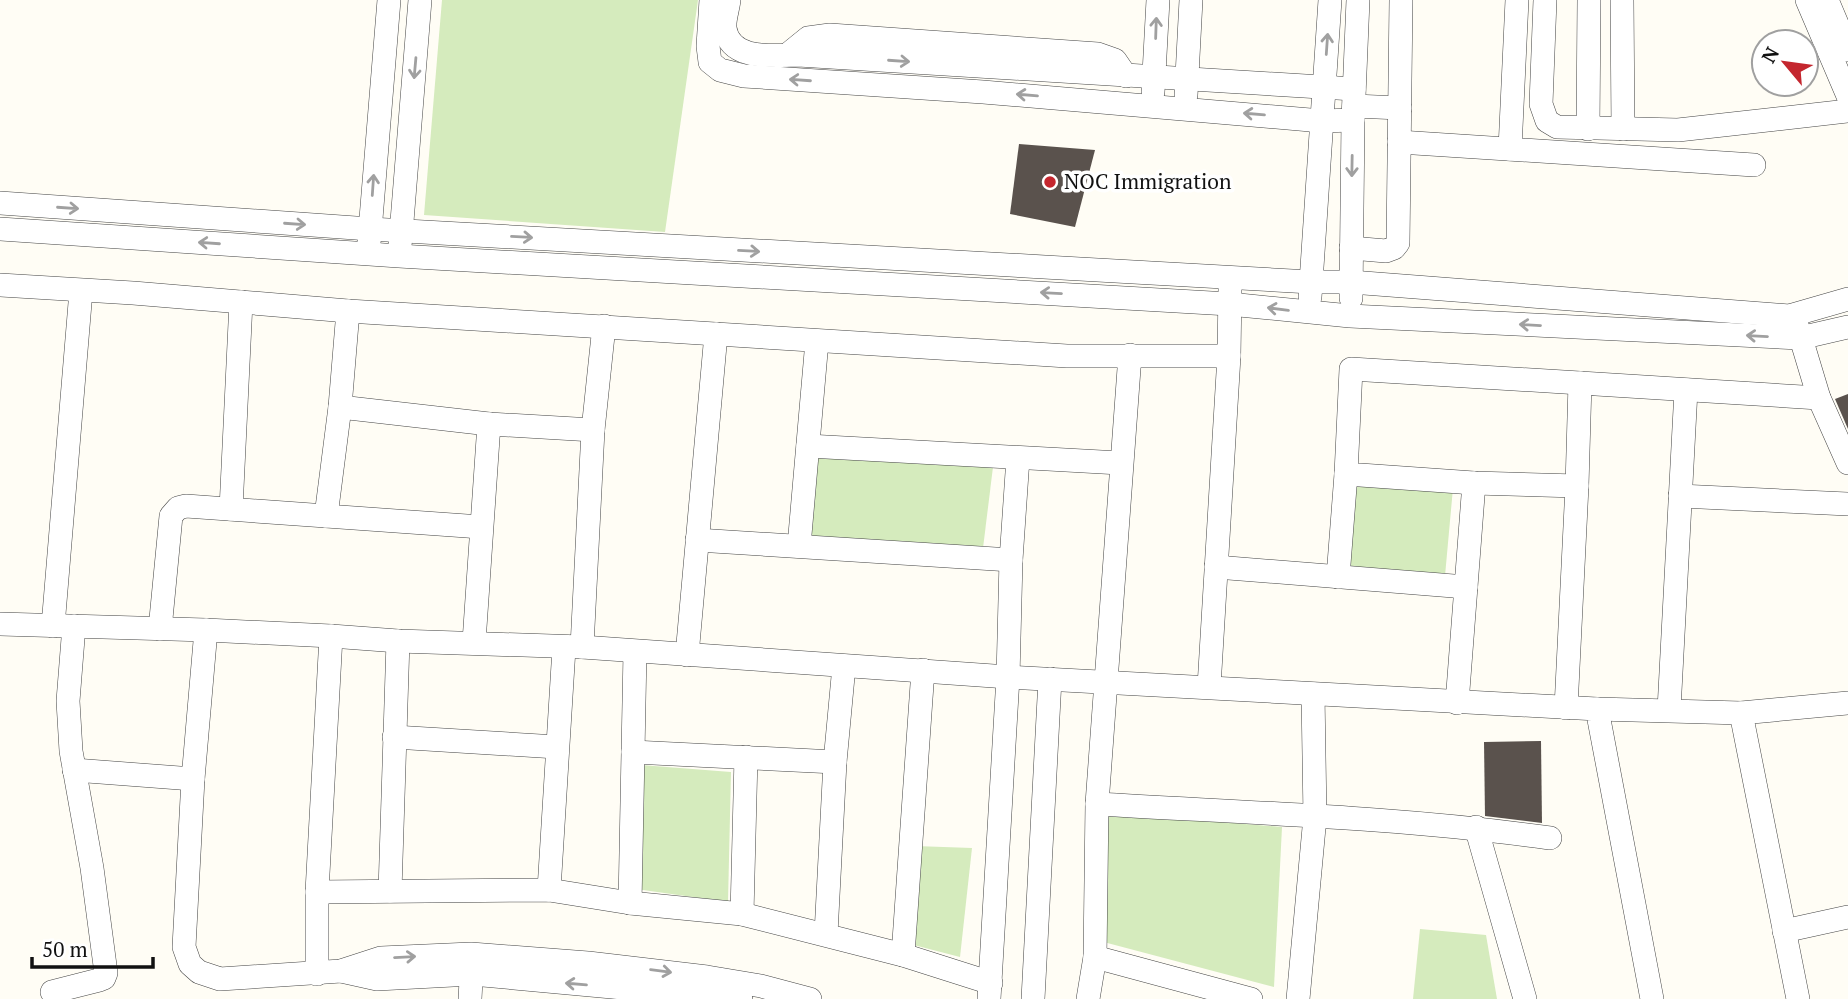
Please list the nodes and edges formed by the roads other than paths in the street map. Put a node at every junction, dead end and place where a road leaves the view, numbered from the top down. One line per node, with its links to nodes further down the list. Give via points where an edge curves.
1 (389, 0): 33 (street)
2 (420, 0): 31 (street, one-way to 31)
3 (711, 0): 18 (street)
4 (729, 0): 16 (street, via 725,30)
5 (1158, 0): 19 (street, one-way to 5)
6 (1191, 0): 20 (street)
7 (1330, 0): 21 (street, one-way to 7)
8 (1358, 0): 23 (street)
9 (1401, 0): 26 (street)
10 (1517, 0): 34 (street)
11 (1545, 0): 29 (street, via 1543,113 1557,127)
12 (1588, 0): 29 (street)
13 (1622, 0): 30 (street)
14 (1807, 0): 22 (street)
15 (1827, 0): 17 (street)
16 (734, 46): 18 (street); 19 (street, via 750,54)
17 (1848, 50)
18 (710, 62): 24 (street, one-way to 18, via 744,76)
19 (1154, 77): 20 (street); 24 (street)
20 (1187, 79): 21 (street); 25 (street)
21 (1324, 88): 23 (street); 28 (street)
22 (1848, 96)
23 (1354, 105): 26 (street); 28 (street); 40 (street, one-way to 40)
24 (1151, 106): 25 (street)
25 (1184, 108): 28 (street, one-way to 25)
26 (1399, 108): 32 (street)
27 (1848, 111): 30 (street, via 1678,130)
28 (1322, 121): 44 (street)
29 (1588, 129): 30 (street)
30 (1623, 129)
31 (409, 140): 33 (street); 39 (street)
32 (1399, 142): 34 (street); 40 (street, via 1398,243 1386,251)
33 (376, 143): 38 (street, one-way to 33)
34 (1510, 149): 35 (street)
35 (1754, 165)
36 (0, 203): 38 (street, one-way to 38)
37 (0, 229): 41 (street, one-way to 37)
38 (370, 229): 39 (street); 41 (street)
39 (401, 230): 42 (street); 43 (street, one-way to 43)
40 (1351, 248): 45 (street)
41 (369, 254): 42 (street)
42 (399, 256): 50 (street, one-way to 42)
43 (1231, 278): 44 (street); 50 (street)
44 (1311, 282): 45 (street); 52 (street)
45 (1351, 282): 53 (street); 54 (street)
46 (0, 285): 47 (street)
47 (81, 291): 49 (street); 87 (street)
48 (1848, 299): 53 (street)
49 (242, 302): 51 (street); 77 (street)
50 (1228, 304): 52 (street, one-way to 50); 61 (street)
51 (348, 311): 55 (street); 65 (street)
52 (1309, 313): 54 (street)
53 (1794, 315): 58 (street)
54 (1350, 316): 58 (street, one-way to 54)
55 (604, 326): 57 (street); 67 (street)
56 (1848, 327): 58 (street)
57 (716, 334): 59 (street); 80 (street)
58 (1800, 338): 64 (street)
59 (817, 341): 60 (street, via 1067,356); 68 (street)
60 (1130, 355): 61 (street); 70 (street)
61 (1229, 356): 83 (street)
62 (1580, 383): 63 (street); 72 (street, via 1351,369); 74 (street)
63 (1686, 390): 64 (street); 75 (street)
64 (1819, 398): 71 (street)
65 (340, 407): 66 (street); 78 (street)
66 (489, 424): 67 (street); 79 (street)
67 (593, 430): 93 (street)
68 (808, 446): 69 (street); 81 (street)
69 (1018, 458): 70 (street); 82 (street)
70 (1120, 463): 100 (street)
71 (1848, 463)
72 (1346, 474): 73 (street); 84 (street)
73 (1474, 483): 74 (street); 85 (street)
74 (1577, 486): 105 (street)
75 (1680, 496): 76 (street); 107 (street)
76 (1848, 504)
77 (231, 509): 78 (street); 88 (street, via 186,506 171,516)
78 (326, 516): 79 (street)
79 (481, 527): 92 (street)
80 (697, 540): 81 (street); 95 (street)
81 (799, 547): 82 (street)
82 (1011, 560): 98 (street)
83 (1216, 567): 84 (street); 101 (street)
84 (1338, 576): 85 (street)
85 (1466, 587): 103 (street)
86 (0, 624): 87 (street)
87 (64, 626): 88 (street); 114 (street)
88 (160, 629): 89 (street)
89 (206, 630): 90 (street); 115 (street)
90 (331, 636): 91 (street); 122 (street)
91 (398, 641): 92 (street); 109 (street)
92 (474, 642): 93 (street)
93 (573, 648): 94 (street); 110 (street)
94 (635, 652): 95 (street); 111 (street)
95 (687, 655): 96 (street)
96 (844, 666): 97 (street); 113 (street)
97 (923, 670): 98 (street); 128 (street)
98 (1008, 677): 99 (street); 132 (street)
99 (1051, 679): 100 (street); 137 (street)
100 (1107, 681): 101 (street); 116 (street)
101 (1209, 687): 102 (street)
102 (1313, 694): 103 (street); 117 (street)
103 (1457, 703): 105 (street)
104 (1848, 703): 108 (street)
105 (1566, 708): 106 (street)
106 (1597, 709): 107 (street); 142 (street)
107 (1669, 710): 108 (street)
108 (1741, 713): 126 (street)
109 (394, 737): 110 (street); 121 (street)
110 (557, 747): 120 (street)
111 (632, 752): 112 (street); 123 (street)
112 (746, 757): 113 (street); 124 (street)
113 (835, 762): 127 (street)
114 (74, 770): 115 (street); 133 (street, via 106,973 99,980)
115 (193, 779): 131 (street, via 184,947 190,964 220,979)
116 (1097, 804): 117 (street); 129 (street)
117 (1315, 817): 118 (street); 140 (street)
118 (1476, 827): 119 (street); 141 (street)
119 (1550, 838)
120 (549, 890): 121 (street); 123 (street)
121 (390, 891): 122 (street)
122 (317, 892): 131 (street)
123 (630, 903): 124 (street)
124 (742, 914): 127 (street)
125 (1848, 918): 126 (street)
126 (1784, 931): 143 (street)
127 (826, 934): 128 (street)
128 (903, 955): 132 (street)
129 (1095, 957): 138 (street); 139 (street)
130 (472, 964): 131 (street, via 381,958); 134 (street); 135 (street, one-way to 130); 136 (street, one-way to 136, via 611,965 761,986)
131 (317, 974)
132 (990, 991)
133 (52, 992)
134 (470, 999)
135 (741, 999)
136 (810, 999)
137 (1033, 999)
138 (1088, 999)
139 (1251, 999)
140 (1298, 999)
141 (1525, 999)
142 (1653, 999)
143 (1798, 999)

